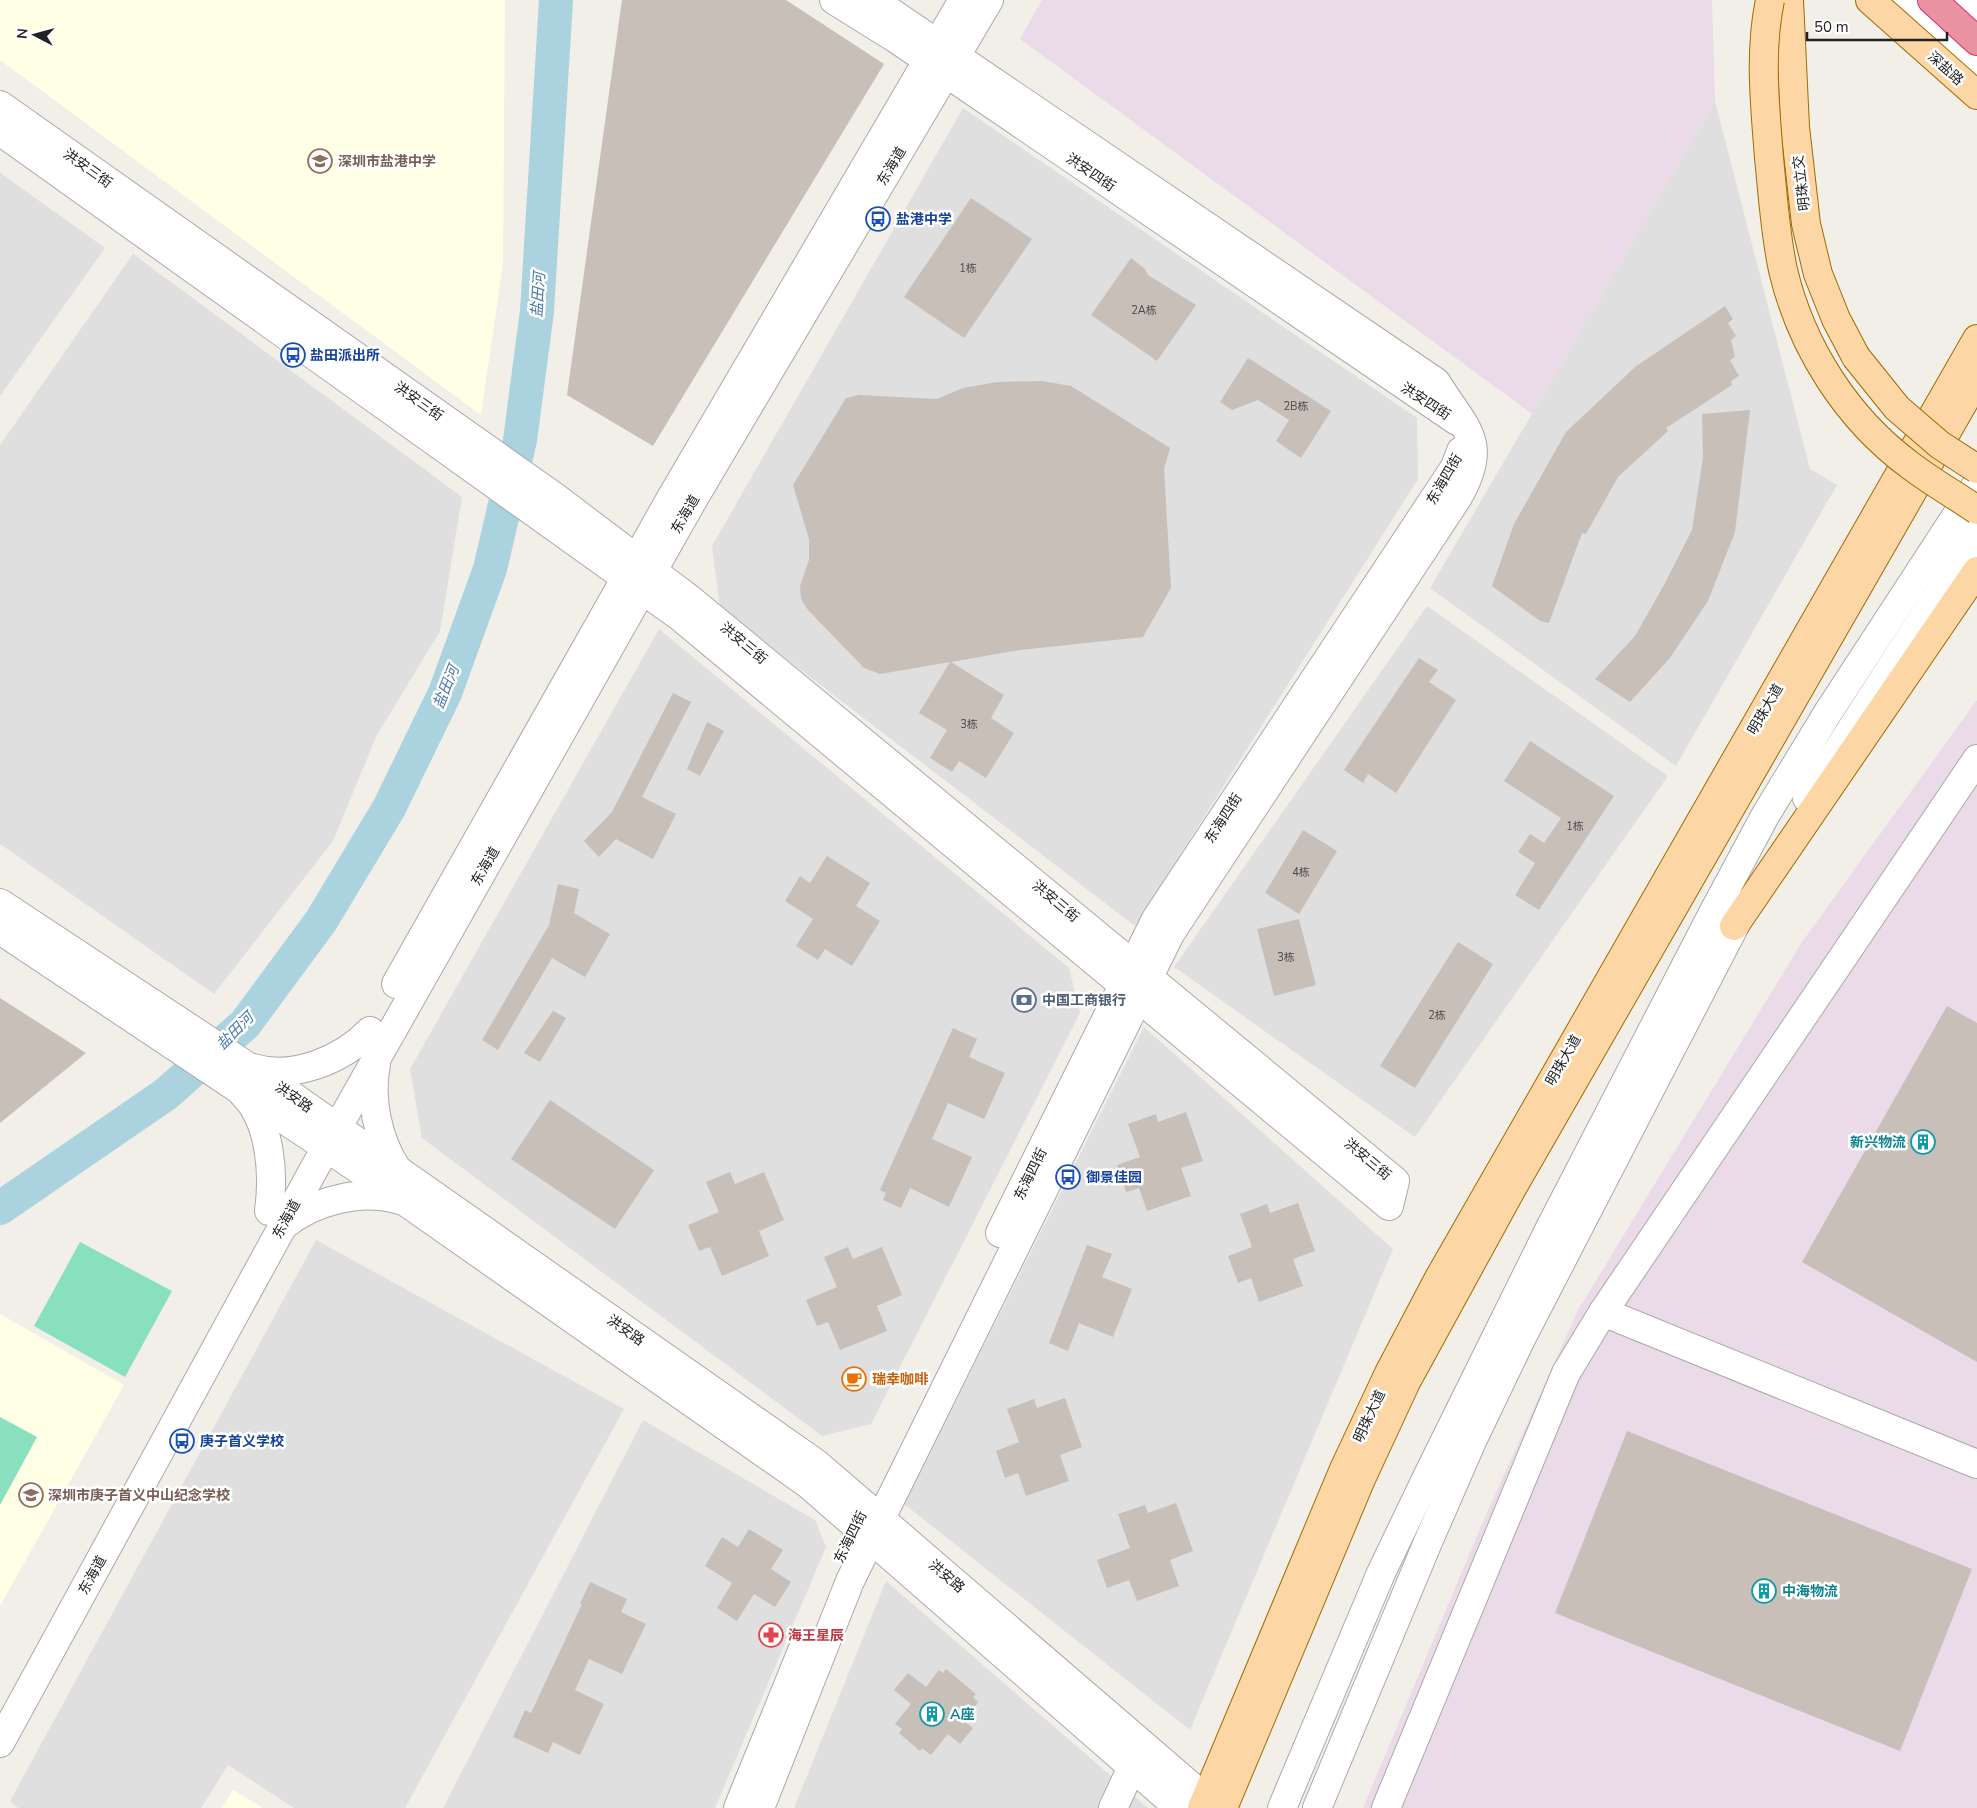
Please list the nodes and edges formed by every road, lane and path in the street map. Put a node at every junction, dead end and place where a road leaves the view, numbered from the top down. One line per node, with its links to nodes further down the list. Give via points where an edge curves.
1 (834, 0): 12 (street, 洪安四街)
2 (873, 0): 12 (street, 洪安四街)
3 (963, 0): 12 (street, 东海道)
4 (989, 0): 12 (street, 东海道)
5 (1770, 0): 22 (main road, bridge, via 1765,23 1763,68 1765,113 1776,229 1783,271 1796,314 1832,383 1855,414 1910,466)
6 (1789, 0): 20 (main road, 明珠立交, bridge, via 1795,127 1806,224 1818,274 1836,319 1856,356 1898,408 1940,445)
7 (1870, 0): 13 (main road, 深盐路)
8 (1932, 0): 11 (highway)
9 (1939, 0): 10 (main road)
10 (1977, 34)
11 (1977, 41)
12 (942, 58): 18 (street, 洪安四街, via 1436,382); 25 (street, 东海道)
13 (1977, 95)
14 (0, 105): 19 (street, 洪安三街)
15 (0, 130): 19 (street, 洪安三街)
16 (1977, 340): 44 (main road, 明珠大道, via 1438,1278 1344,1469)
17 (1977, 379): 44 (main road, 明珠大道, via 1516,1182 1406,1382)
18 (1463, 425): 30 (street, 东海四街, via 1472,436 1475,448 1468,481)
19 (488, 464): 25 (street, 洪安三街)
20 (1977, 469)
21 (1977, 484): 49 (street, via 1827,714 1765,816 1713,913 1550,1228 1424,1484 1382,1573)
22 (1977, 510)
23 (1977, 534): 28 (street, via 1843,740)
24 (1977, 571): 28 (main road)
25 (639, 574): 30 (street, 洪安三街, via 698,606); 32 (street, 东海道)
26 (1977, 759): 38 (street)
27 (0, 903): 31 (street, 洪安路)
28 (1734, 926): 50 (street, via 1521,1339 1473,1439)
29 (0, 930): 31 (street, 洪安路)
30 (1136, 981): 30 (street, 洪安三街, via 1389,1206 1395,1181); 40 (street, 东海四街)
31 (174, 1031): 33 (street, 洪安路)
32 (374, 1042): 33 (street, via 310,1066); 34 (street, 东海道); 35 (street, via 375,1109 385,1145)
33 (234, 1072): 34 (street, 洪安路); 37 (street, via 264,1134)
34 (324, 1132): 35 (street, 洪安路); 36 (street, 洪安路); 37 (street, 东海道)
35 (398, 1170): 40 (street, 洪安路, via 817,1464)
36 (406, 1202): 37 (street, via 379,1196 345,1199); 40 (street, 洪安路, via 808,1484)
37 (275, 1219): 41 (street, 东海道); 42 (street, 东海道)
38 (1603, 1312): 39 (street); 51 (street, via 1566,1373)
39 (1977, 1464)
40 (868, 1522): 43 (street, 洪安路); 45 (street, 东海四街, via 834,1570); 46 (street, 东海四街, via 850,1581)
41 (0, 1703)
42 (0, 1743)
43 (1137, 1756): 44 (street, 洪安路); 47 (street); 48 (street, 洪安路)
44 (1211, 1806)
45 (738, 1808)
46 (760, 1808)
47 (1113, 1808)
48 (1179, 1808)
49 (1282, 1808)
50 (1317, 1808)
51 (1386, 1808)

